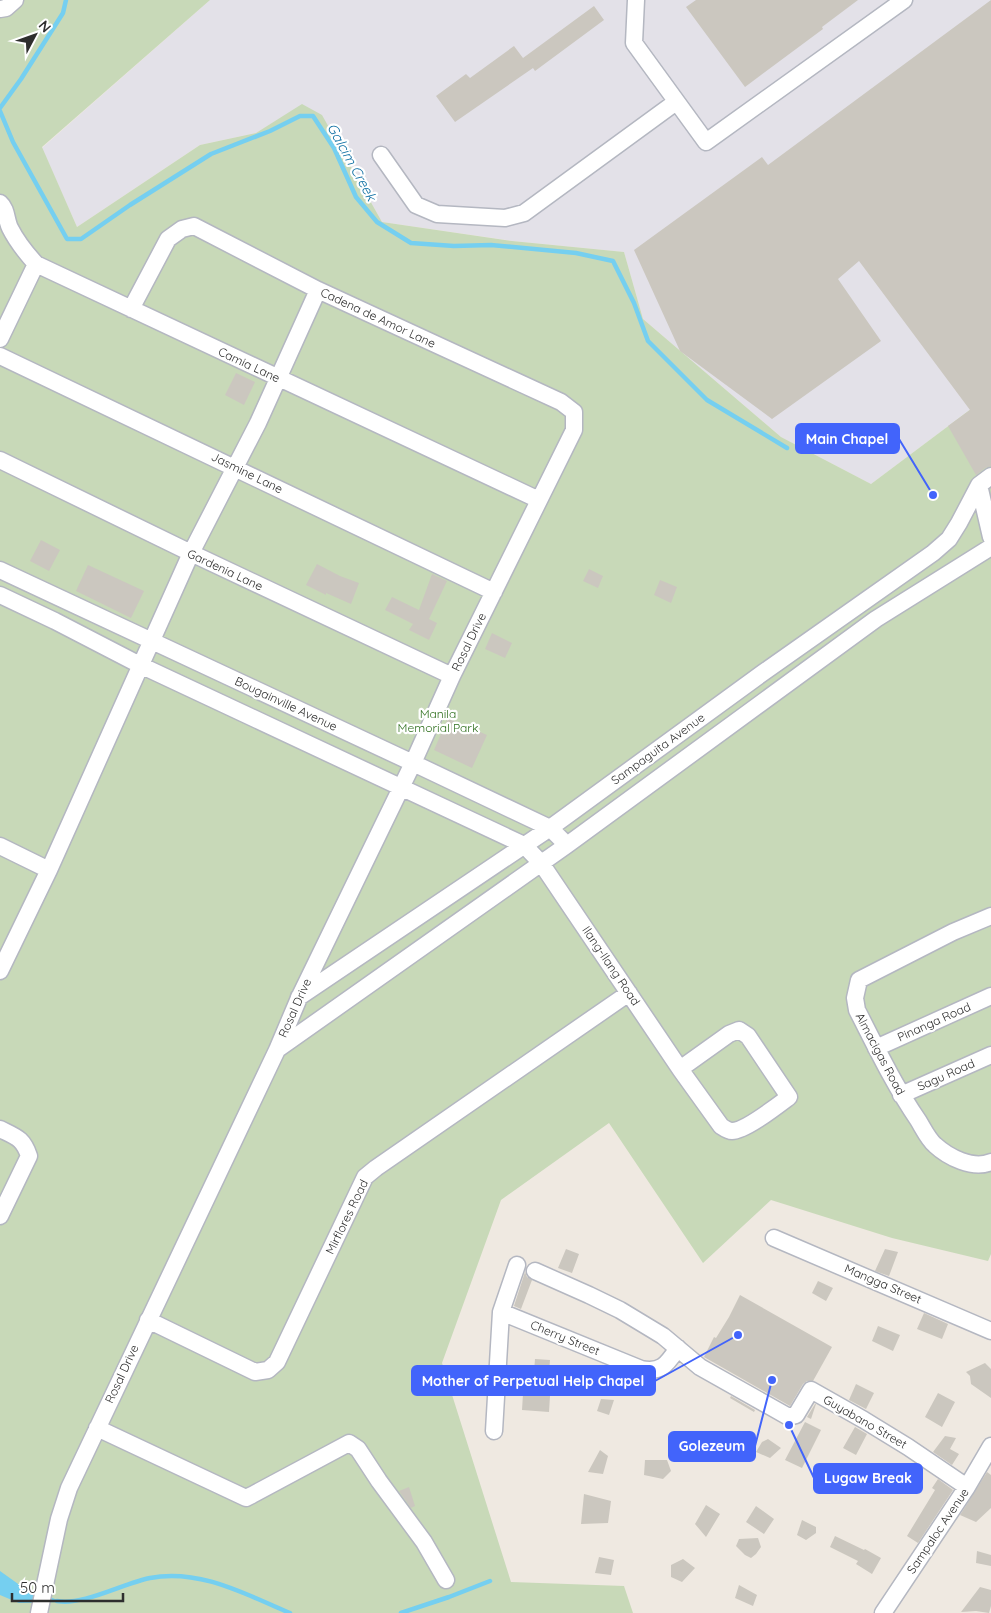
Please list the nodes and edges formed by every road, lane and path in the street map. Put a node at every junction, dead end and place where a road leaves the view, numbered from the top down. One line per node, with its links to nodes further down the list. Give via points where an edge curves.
1 (15, 0): 4 (street)
2 (636, 0): 5 (street, via 634,43)
3 (904, 0): 5 (street, via 706,142)
4 (0, 10)
5 (676, 102): 6 (street, via 524,213 505,218 437,214 416,205)
6 (381, 155)
7 (0, 203): 8 (street, via 17,242)
8 (36, 264): 10 (street, Camia Lane); 11 (street)
9 (318, 290): 10 (street, Cadena de Amor Lane, via 194,226 182,229 168,239); 13 (street); 14 (street, Cadena de Amor Lane, via 561,402)
10 (130, 309): 13 (street, Camia Lane)
11 (0, 340)
12 (0, 356): 16 (street, Jasmine Lane)
13 (278, 379): 16 (street); 18 (street, Camia Lane)
14 (574, 412): 18 (street, Rosal Drive, via 574,430)
15 (0, 460): 21 (street, Gardenia Lane)
16 (235, 467): 21 (street); 23 (street, Jasmine Lane)
17 (985, 480): 19 (street); 25 (street, Sampaguita Avenue, via 949,539)
18 (539, 500): 23 (street, Rosal Drive)
19 (991, 537)
20 (991, 546): 27 (street, Sampaguita Avenue)
21 (191, 554): 26 (street); 29 (street, Gardenia Lane)
22 (0, 570): 26 (street, Bougainville Avenue)
23 (494, 592): 29 (street, Rosal Drive)
24 (0, 595): 28 (street)
25 (833, 623): 27 (street); 32 (street, Sampaguita Avenue)
26 (151, 641): 28 (street); 30 (street, Bougainville Avenue)
27 (845, 641): 34 (street, Sampaguita Avenue)
28 (140, 665): 31 (street); 37 (street)
29 (452, 676): 30 (street, Rosal Drive)
30 (413, 763): 31 (street, Rosal Drive); 32 (street, Bougainville Avenue)
31 (400, 787): 33 (street); 42 (street, Rosal Drive)
32 (550, 828): 33 (street, Sampaguita Avenue); 34 (street, Bougainville Avenue)
33 (524, 845): 36 (street); 42 (street, Sampaguita Avenue)
34 (567, 845): 36 (street, Sampaguita Avenue)
35 (0, 846): 37 (street)
36 (541, 864): 40 (street, Ilang-Ilang Road); 44 (street, Sampaguita Avenue)
37 (50, 870): 39 (street)
38 (991, 916): 43 (street, Almacigas Road, via 859,980 856,1010)
39 (0, 971)
40 (628, 993): 46 (street, Ilang-Ilang Road); 55 (street, Mirflores Road, via 365,1177 277,1362 268,1370 255,1372)
41 (991, 996): 43 (street, Pinanga Road)
42 (299, 998): 44 (street, Rosal Drive)
43 (876, 1048): 47 (street, Almacigas Road)
44 (277, 1050): 55 (street, Rosal Drive)
45 (991, 1055): 47 (street, Sagu Road)
46 (680, 1068): 46 (street, Ilang-Ilang Road, via 721,1126 730,1131 769,1112 789,1097 748,1036 738,1030)
47 (901, 1095): 49 (street, Almacigas Road, via 934,1145 967,1163)
48 (0, 1129): 50 (street, via 25,1145 29,1156)
49 (991, 1162)
50 (0, 1216)
51 (774, 1238): 56 (street, Mangga Street)
52 (517, 1264): 54 (street)
53 (535, 1271): 57 (street, Guyabano Street, via 620,1310)
54 (501, 1312): 57 (street, Cherry Street, via 646,1370 664,1367); 59 (street)
55 (148, 1320): 58 (street, Rosal Drive)
56 (991, 1331)
57 (678, 1348): 61 (street, Guyabano Street, via 700,1368 787,1416 796,1415 811,1390 908,1447)
58 (97, 1428): 62 (street, via 246,1498 349,1443 358,1449 424,1542); 63 (street, Rosal Drive, via 69,1488)
59 (494, 1431)
60 (991, 1446): 61 (street, Sampaloc Avenue)
61 (967, 1488): 64 (street, Sampaloc Avenue)
62 (446, 1580)
63 (38, 1613)
64 (882, 1613)

